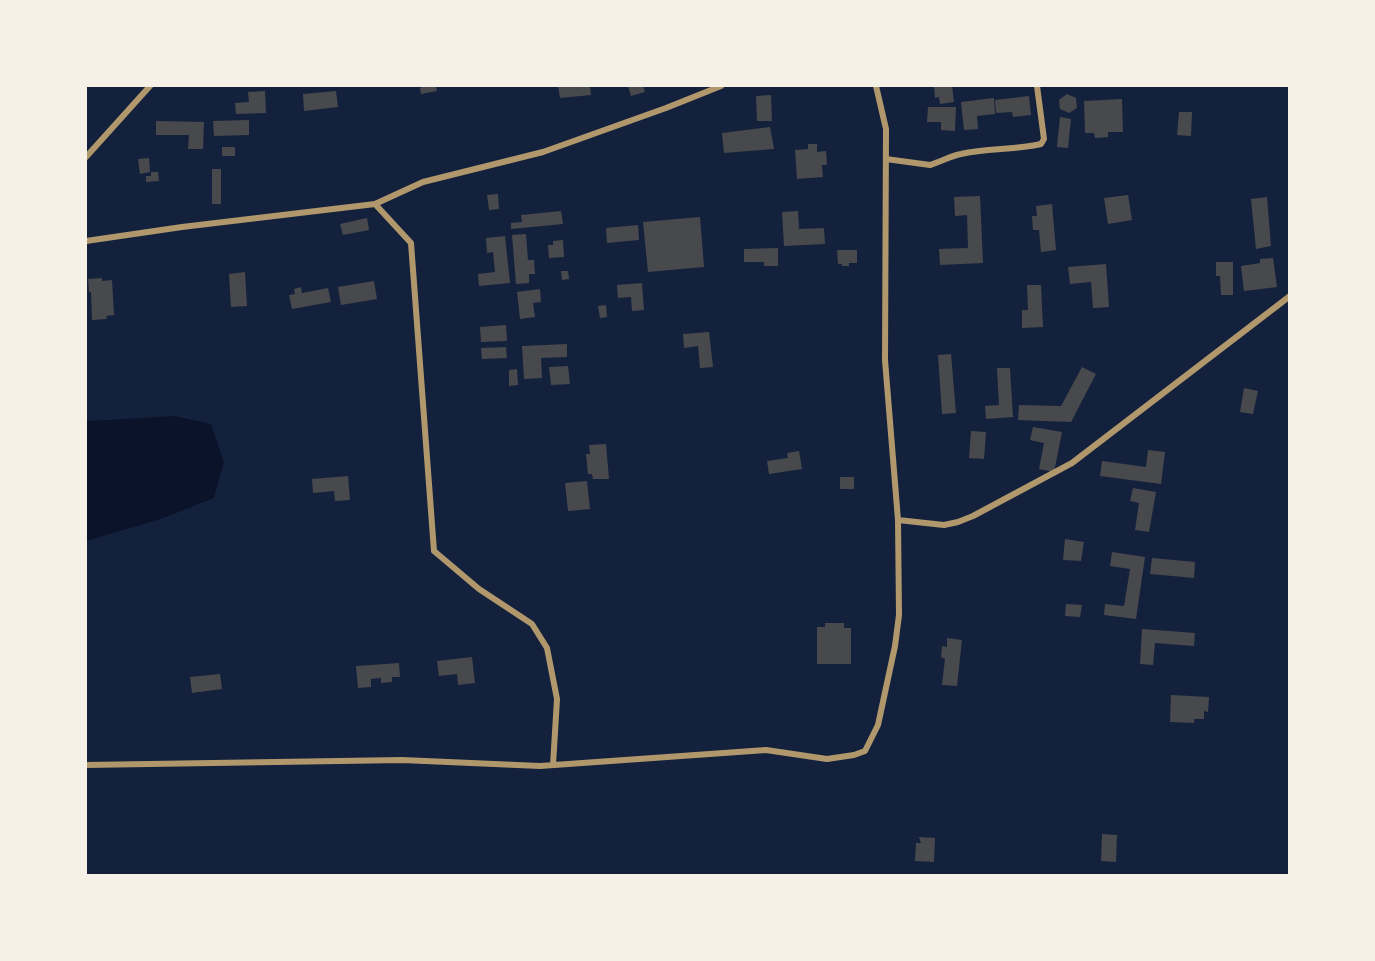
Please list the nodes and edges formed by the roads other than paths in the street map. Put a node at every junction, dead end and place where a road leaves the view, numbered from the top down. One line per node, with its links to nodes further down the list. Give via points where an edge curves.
1 (150, 86): 5 (street)
2 (721, 86): 7 (street, via 543,152 423,182)
3 (876, 86): 6 (street, via 886,129)
4 (1037, 86): 6 (street, via 1044,139 1041,144 962,153 930,165)
5 (86, 157)
6 (886, 159): 10 (street, via 885,360)
7 (375, 204): 8 (street); 12 (street, via 411,243 434,551 479,589 532,624 547,648 556,699)
8 (86, 241)
9 (1290, 296): 10 (street, via 1072,463 958,522 944,525)
10 (898, 520): 12 (street, via 899,615 895,646 878,725 866,751 827,759 766,750)
11 (86, 765): 12 (street, via 402,760)
12 (553, 765)

